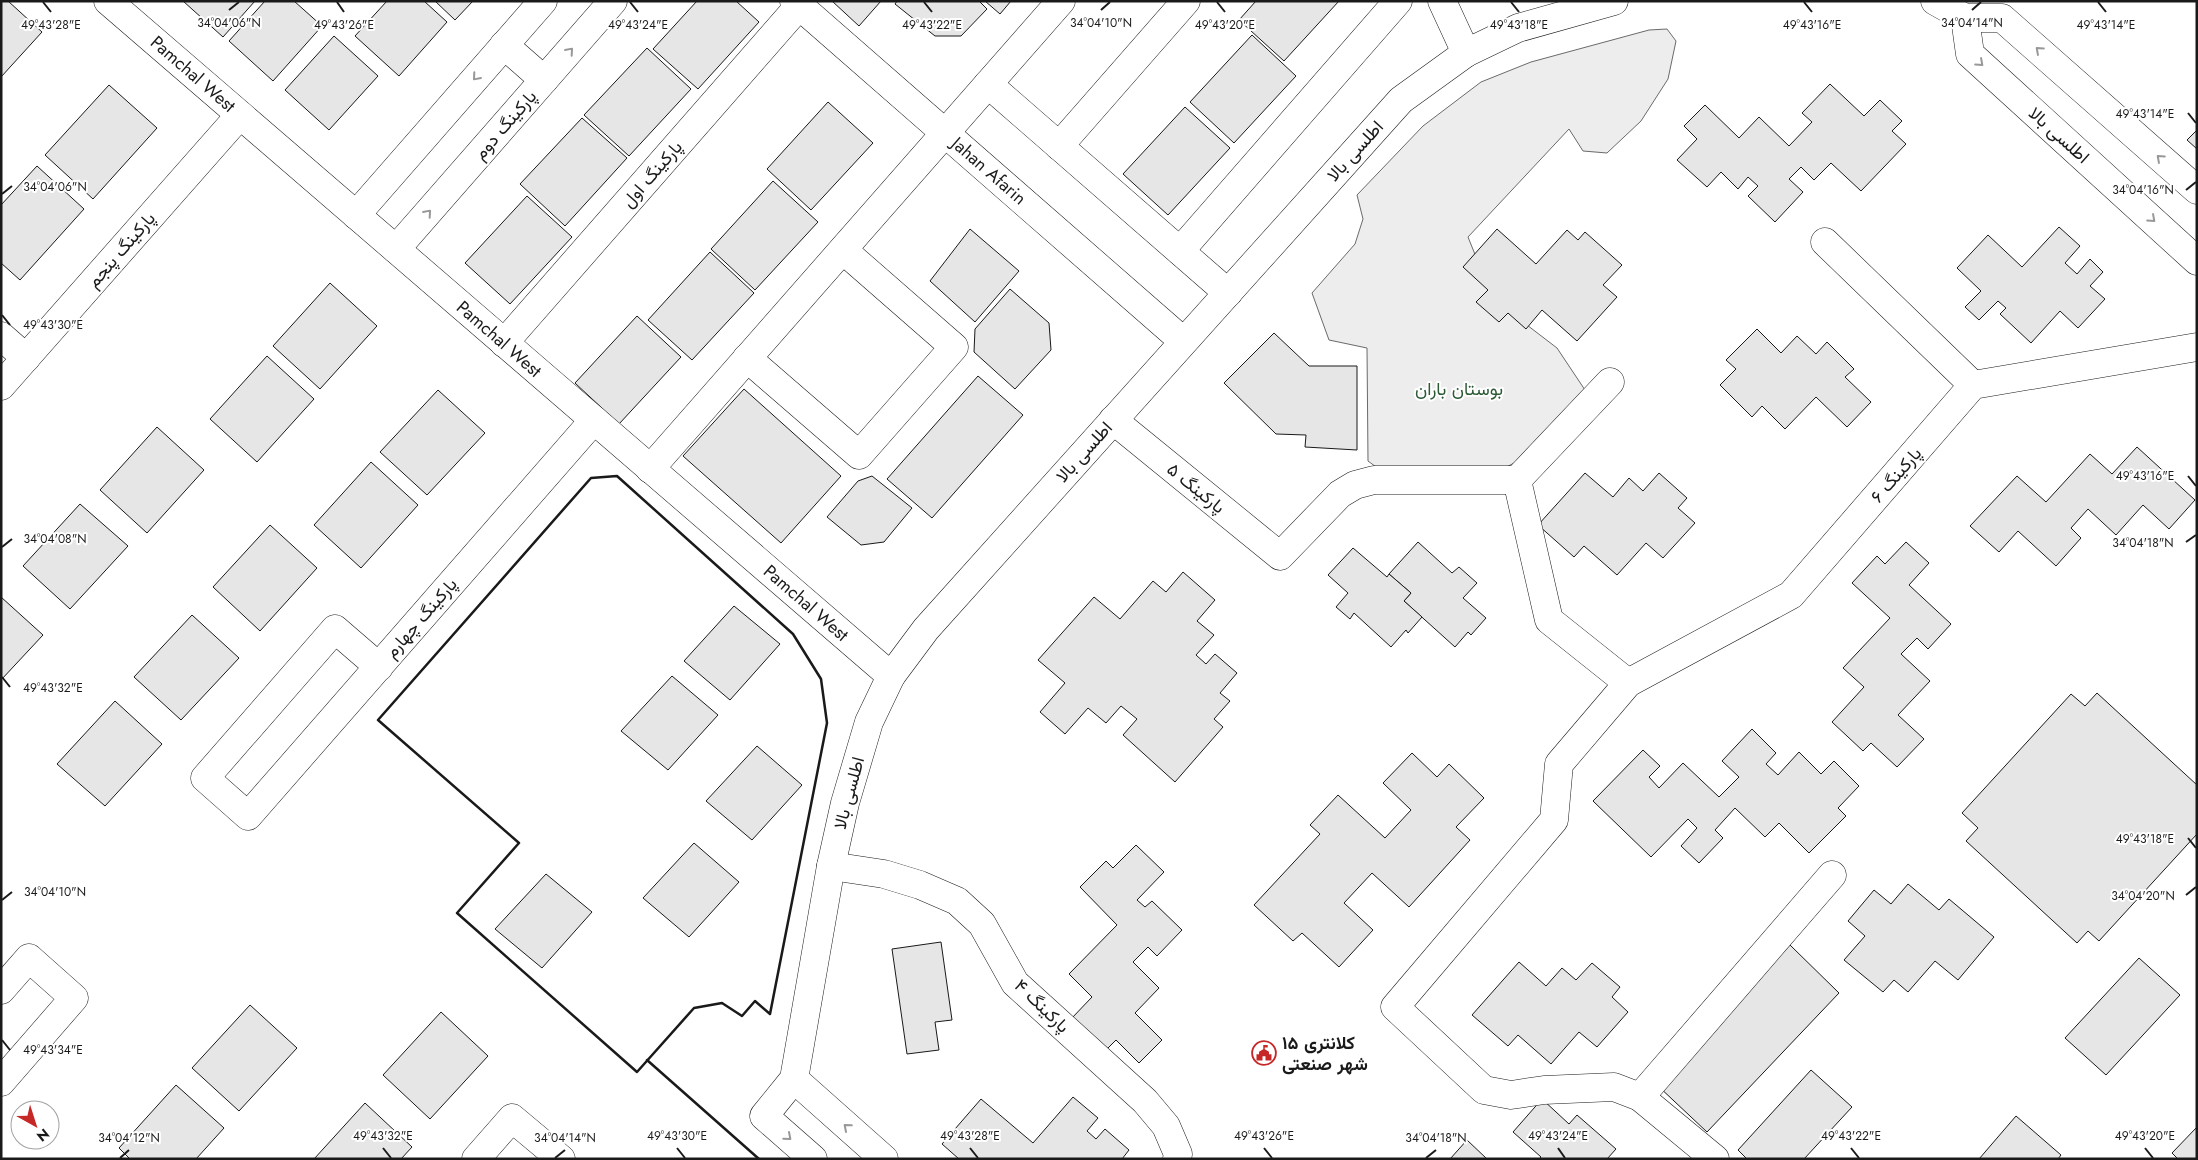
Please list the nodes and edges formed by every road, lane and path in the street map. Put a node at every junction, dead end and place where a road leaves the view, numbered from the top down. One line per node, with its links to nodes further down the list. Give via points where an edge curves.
1 (543, 1): 12 (street)
2 (614, 1): 14 (street, پارکینگ دوم, one-way to 2)
3 (1061, 1): 15 (street)
4 (1186, 1): 18 (street)
5 (1398, 1): 24 (street)
6 (1442, 1): 13 (street)
7 (1614, 1): 13 (street, اطلسی بالا, via 1518,28)
8 (1935, 1): 11 (street)
9 (797, 4): 17 (street, Jahan Afarin); 29 (street, پارکینگ اول)
10 (117, 5): 16 (street, Pamchal West)
11 (1972, 10): 19 (street, one-way to 11, via 2002,18); 25 (street, اطلسی بالا, one-way to 25, via 1970,54)
12 (504, 45): 14 (street); 20 (street, one-way to 20)
13 (1466, 53): 26 (street, اطلسی بالا, via 1401,100)
14 (544, 80): 22 (street, پارکینگ دوم, one-way to 14)
15 (988, 84): 17 (street); 18 (street)
16 (240, 115): 20 (street, Pamchal West); 31 (street, پارکینگ پنجم)
17 (945, 133): 23 (street); 28 (street, Jahan Afarin)
18 (1059, 146): 24 (street)
19 (2197, 190)
20 (356, 215): 22 (street, Pamchal West)
21 (1825, 242): 34 (street)
22 (396, 249): 29 (street, Pamchal West)
23 (843, 250): 32 (street); 32 (street, via 954,347 859,456)
24 (1180, 252): 26 (street)
25 (2197, 261)
26 (1228, 293): 28 (street, اطلسی بالا)
27 (1, 336): 31 (street)
28 (1183, 341): 37 (street, اطلسی بالا)
29 (504, 343): 36 (street, Pamchal West)
30 (2197, 347): 34 (street)
31 (26, 358): 35 (street, پارکینگ پنجم)
32 (747, 358): 38 (street)
33 (1610, 382): 39 (street)
34 (1973, 385): 42 (street, پارکینگ ۶, via 1791,595)
35 (1, 386)
36 (594, 420): 38 (street, Pamchal West); 40 (street, پارکینگ چهارم)
37 (1113, 420): 39 (street, پارکینگ ۵, via 1280,556 1340,494 1355,485 1374,480); 41 (street, اطلسی بالا, via 926,628)
38 (650, 469): 41 (street, Pamchal West)
39 (1517, 480): 42 (street, via 1549,620)
40 (378, 667): 40 (street, پارکینگ چهارم, via 248,816 205,778 335,630)
41 (891, 676): 43 (street, اطلسی بالا, via 869,722 845,803)
42 (1628, 683): 48 (street, via 1559,764 1554,820 1395,1007 1484,1090 1511,1095 1614,1086)
43 (831, 866): 46 (street, اطلسی بالا); 53 (street, پارکینگ ۴, via 884,874 956,901 982,924 1015,983 1145,1100 1166,1126 1178,1154)
44 (1832, 875): 48 (street)
45 (1, 990): 47 (street, via 29,958 74,998)
46 (794, 1079): 51 (street, one-way to 51, via 764,1116); 52 (street, one-way to 46)
47 (1, 1082)
48 (1640, 1097): 54 (street)
49 (476, 1159): 50 (street, via 512,1118)
50 (561, 1159)
51 (813, 1159)
52 (884, 1159)
53 (1177, 1159)
54 (1715, 1159)

